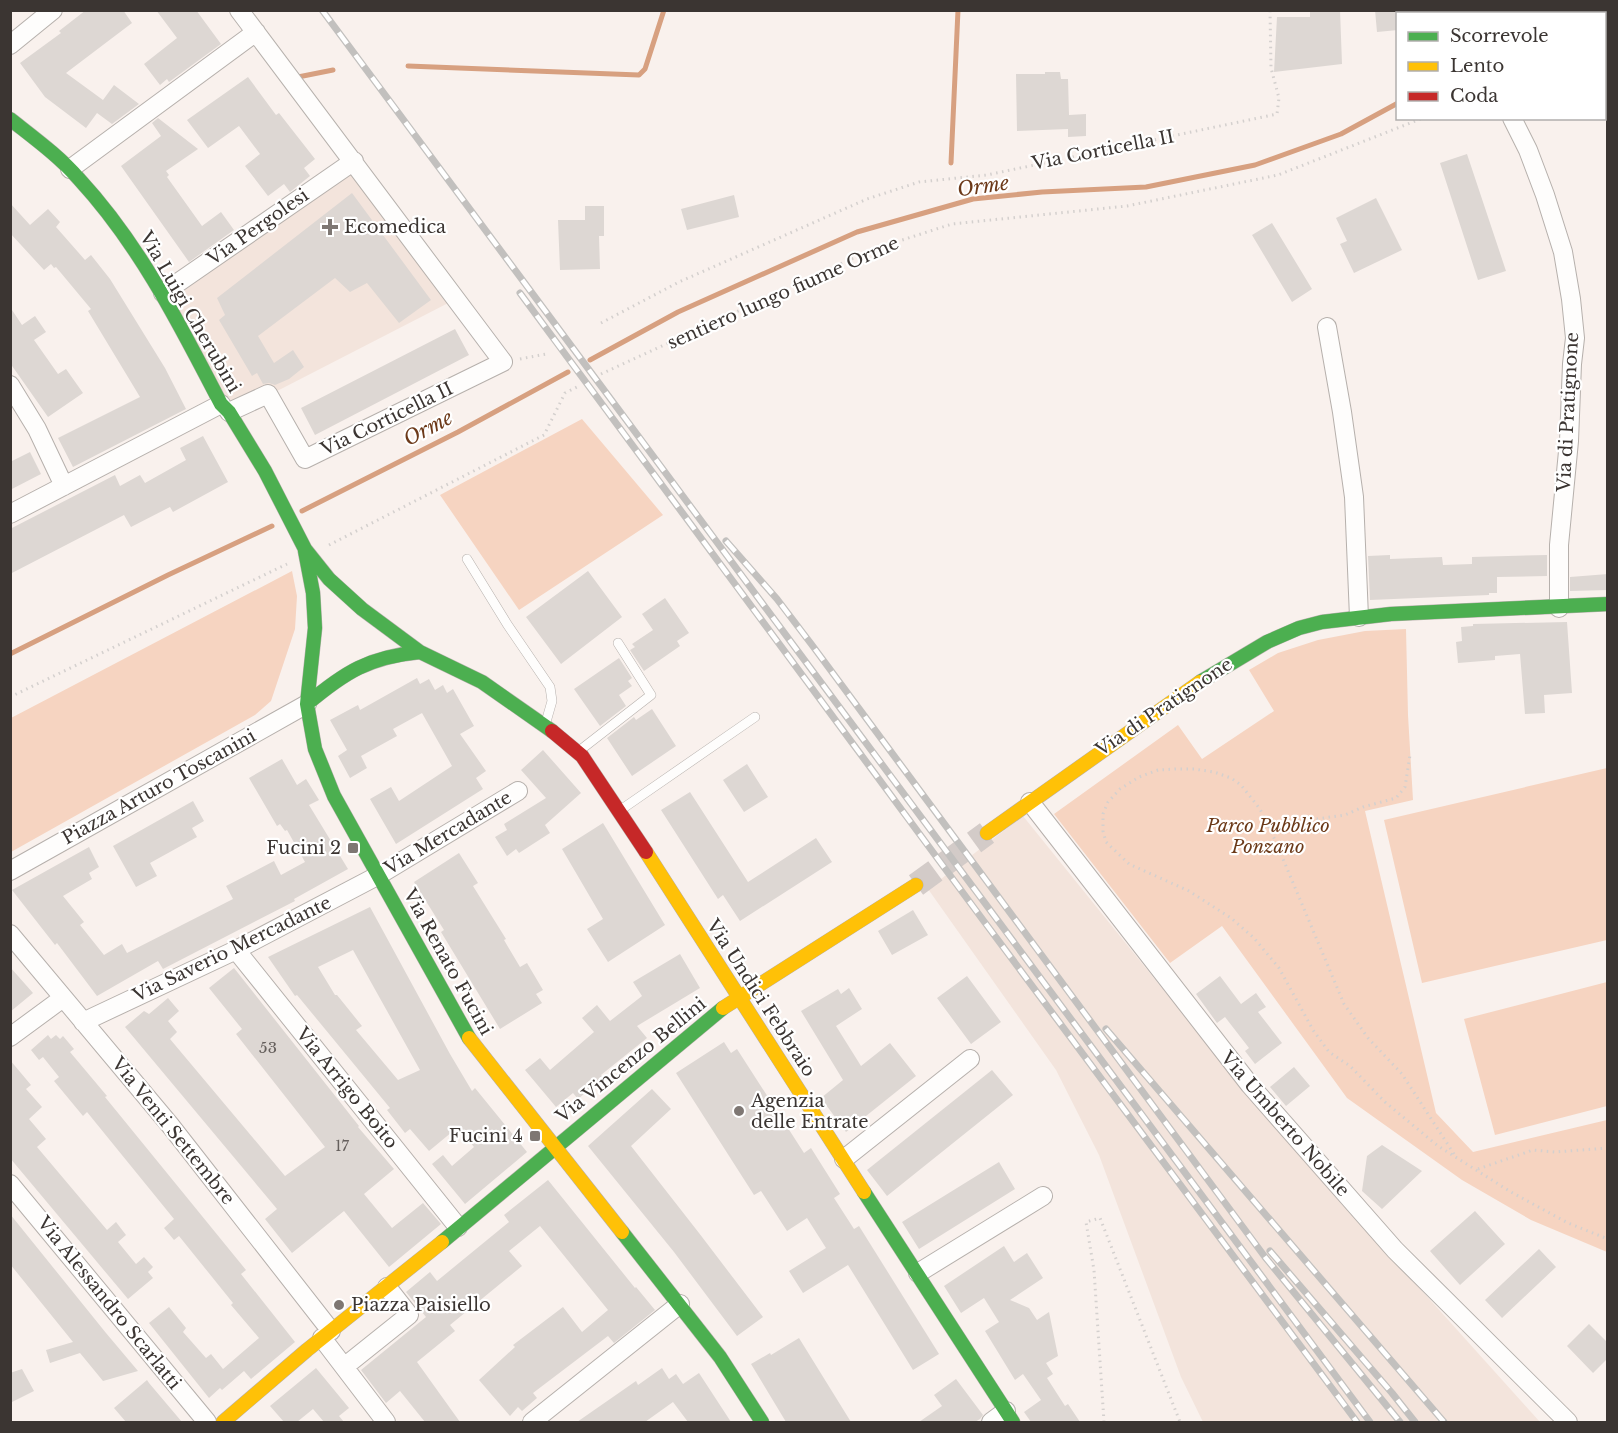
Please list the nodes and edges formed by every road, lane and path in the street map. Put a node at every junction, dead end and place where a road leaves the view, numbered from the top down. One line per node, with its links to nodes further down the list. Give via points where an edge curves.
1 (53, 10): 5 (street)
2 (239, 10): 4 (street)
3 (1270, 10): 12 (path, Via Corticella II, via 1271,68 1280,98 1277,114 987,175 919,182 867,199 700,273)
4 (256, 32): 9 (street); 10 (street)
5 (10, 45)
6 (10, 119): 10 (main road, Via Luigi Cherubini)
7 (1418, 120): 16 (path, sentiero lungo fiume Orme, via 1278,175 1127,206 952,224 871,250)
8 (1513, 120): 24 (street, Via di Pratignone, via 1528,150 1563,252 1575,338 1559,545)
9 (354, 161): 11 (street, Via Pergolesi); 15 (street)
10 (70, 169): 11 (main road, Via Luigi Cherubini, via 118,224)
11 (163, 292): 18 (main road, Via Luigi Cherubini)
12 (601, 323)
13 (1327, 327): 25 (street, via 1354,497)
14 (546, 354): 15 (path)
15 (503, 362): 18 (street, Via Corticella II, via 305,459 268,394)
16 (601, 374)
17 (10, 385): 19 (street, via 37,429)
18 (225, 408): 19 (street); 21 (main road, Via Luigi Cherubini, via 265,471)
19 (64, 486): 20 (street)
20 (10, 514)
21 (305, 549): 27 (main road, Via Undici Febbraio, via 329,579 362,609); 28 (main road, Via Renato Fucini, via 315,628)
22 (467, 559): 30 (lane, via 550,687 552,701)
23 (1608, 604): 24 (main road, Via di Pratignone)
24 (1559, 608): 25 (main road, Via di Pratignone)
25 (1359, 617): 34 (main road, Via di Pratignone, via 1299,628 1250,649)
26 (618, 643): 31 (lane, via 651,695)
27 (420, 652): 28 (main road, via 372,662 341,677); 30 (main road, Via Undici Febbraio, via 482,682)
28 (307, 704): 38 (street, Piazza Arturo Toscanini); 39 (main road, Via Renato Fucini, via 315,749 334,796)
29 (754, 717): 35 (lane)
30 (545, 725): 31 (main road, Via Undici Febbraio)
31 (577, 752): 35 (main road, Via Undici Febbraio)
32 (1410, 755): 36 (path, via 1406,787 1396,798 1346,815)
33 (518, 791): 39 (street, Via Mercadante)
34 (1029, 802): 37 (main road, Via di Pratignone); 71 (street, Via Umberto Nobile, via 1257,1094 1395,1250)
35 (620, 811): 43 (main road, Via Undici Febbraio)
36 (1270, 830): 50 (path, via 1344,1004 1368,1038 1402,1074); 50 (path, via 1260,809 1240,785 1214,772 1194,769 1158,770 1139,777 1120,789 1103,814 1106,842 1118,855 1129,864 1189,891 1254,938 1279,968 1329,1052 1350,1066 1412,1125)
37 (987, 833)
38 (10, 871)
39 (379, 875): 42 (street, Via Saverio Mercadante); 48 (main road, Via Renato Fucini, via 473,1046)
40 (916, 885): 43 (main road, Via Vincenzo Bellini)
41 (10, 933): 44 (street, Via Venti Settembre)
42 (236, 950): 45 (street, Via Saverio Mercadante); 55 (street, Via Arrigo Boito)
43 (738, 997): 48 (main road, Via Vincenzo Bellini); 51 (main road, Via Undici Febbraio)
44 (63, 998): 45 (street, Via Venti Settembre); 46 (street)
45 (83, 1022): 60 (street, Via Venti Settembre, via 170,1125)
46 (10, 1037)
47 (970, 1059): 51 (street)
48 (555, 1146): 55 (main road, Via Vincenzo Bellini); 59 (main road, Via Renato Fucini)
49 (1608, 1148): 52 (path, via 1533,1150)
50 (1454, 1154): 52 (path)
51 (844, 1159): 57 (main road, Via Undici Febbraio)
52 (1478, 1169): 56 (path, via 1568,1223)
53 (10, 1184): 63 (street, Via Alessandro Scarlatti)
54 (1043, 1196): 57 (street)
55 (458, 1227): 58 (main road, Via Vincenzo Bellini)
56 (1608, 1239)
57 (918, 1273): 62 (main road, Via Undici Febbraio)
58 (387, 1287): 60 (main road, Via Vincenzo Bellini); 61 (street, via 409,1315)
59 (680, 1304): 66 (street); 67 (main road, Via Renato Fucini, via 720,1356)
60 (326, 1334): 61 (street, Via Venti Settembre); 64 (main road, Via Vincenzo Bellini)
61 (344, 1367): 65 (street, Via Venti Settembre)
62 (1010, 1417): 68 (street)
63 (207, 1422)
64 (223, 1422)
65 (386, 1422)
66 (532, 1422)
67 (762, 1422)
68 (991, 1422)
69 (1104, 1422): 70 (path, via 1094,1270 1086,1222 1100,1218)
70 (1180, 1422)
71 (1568, 1422)

